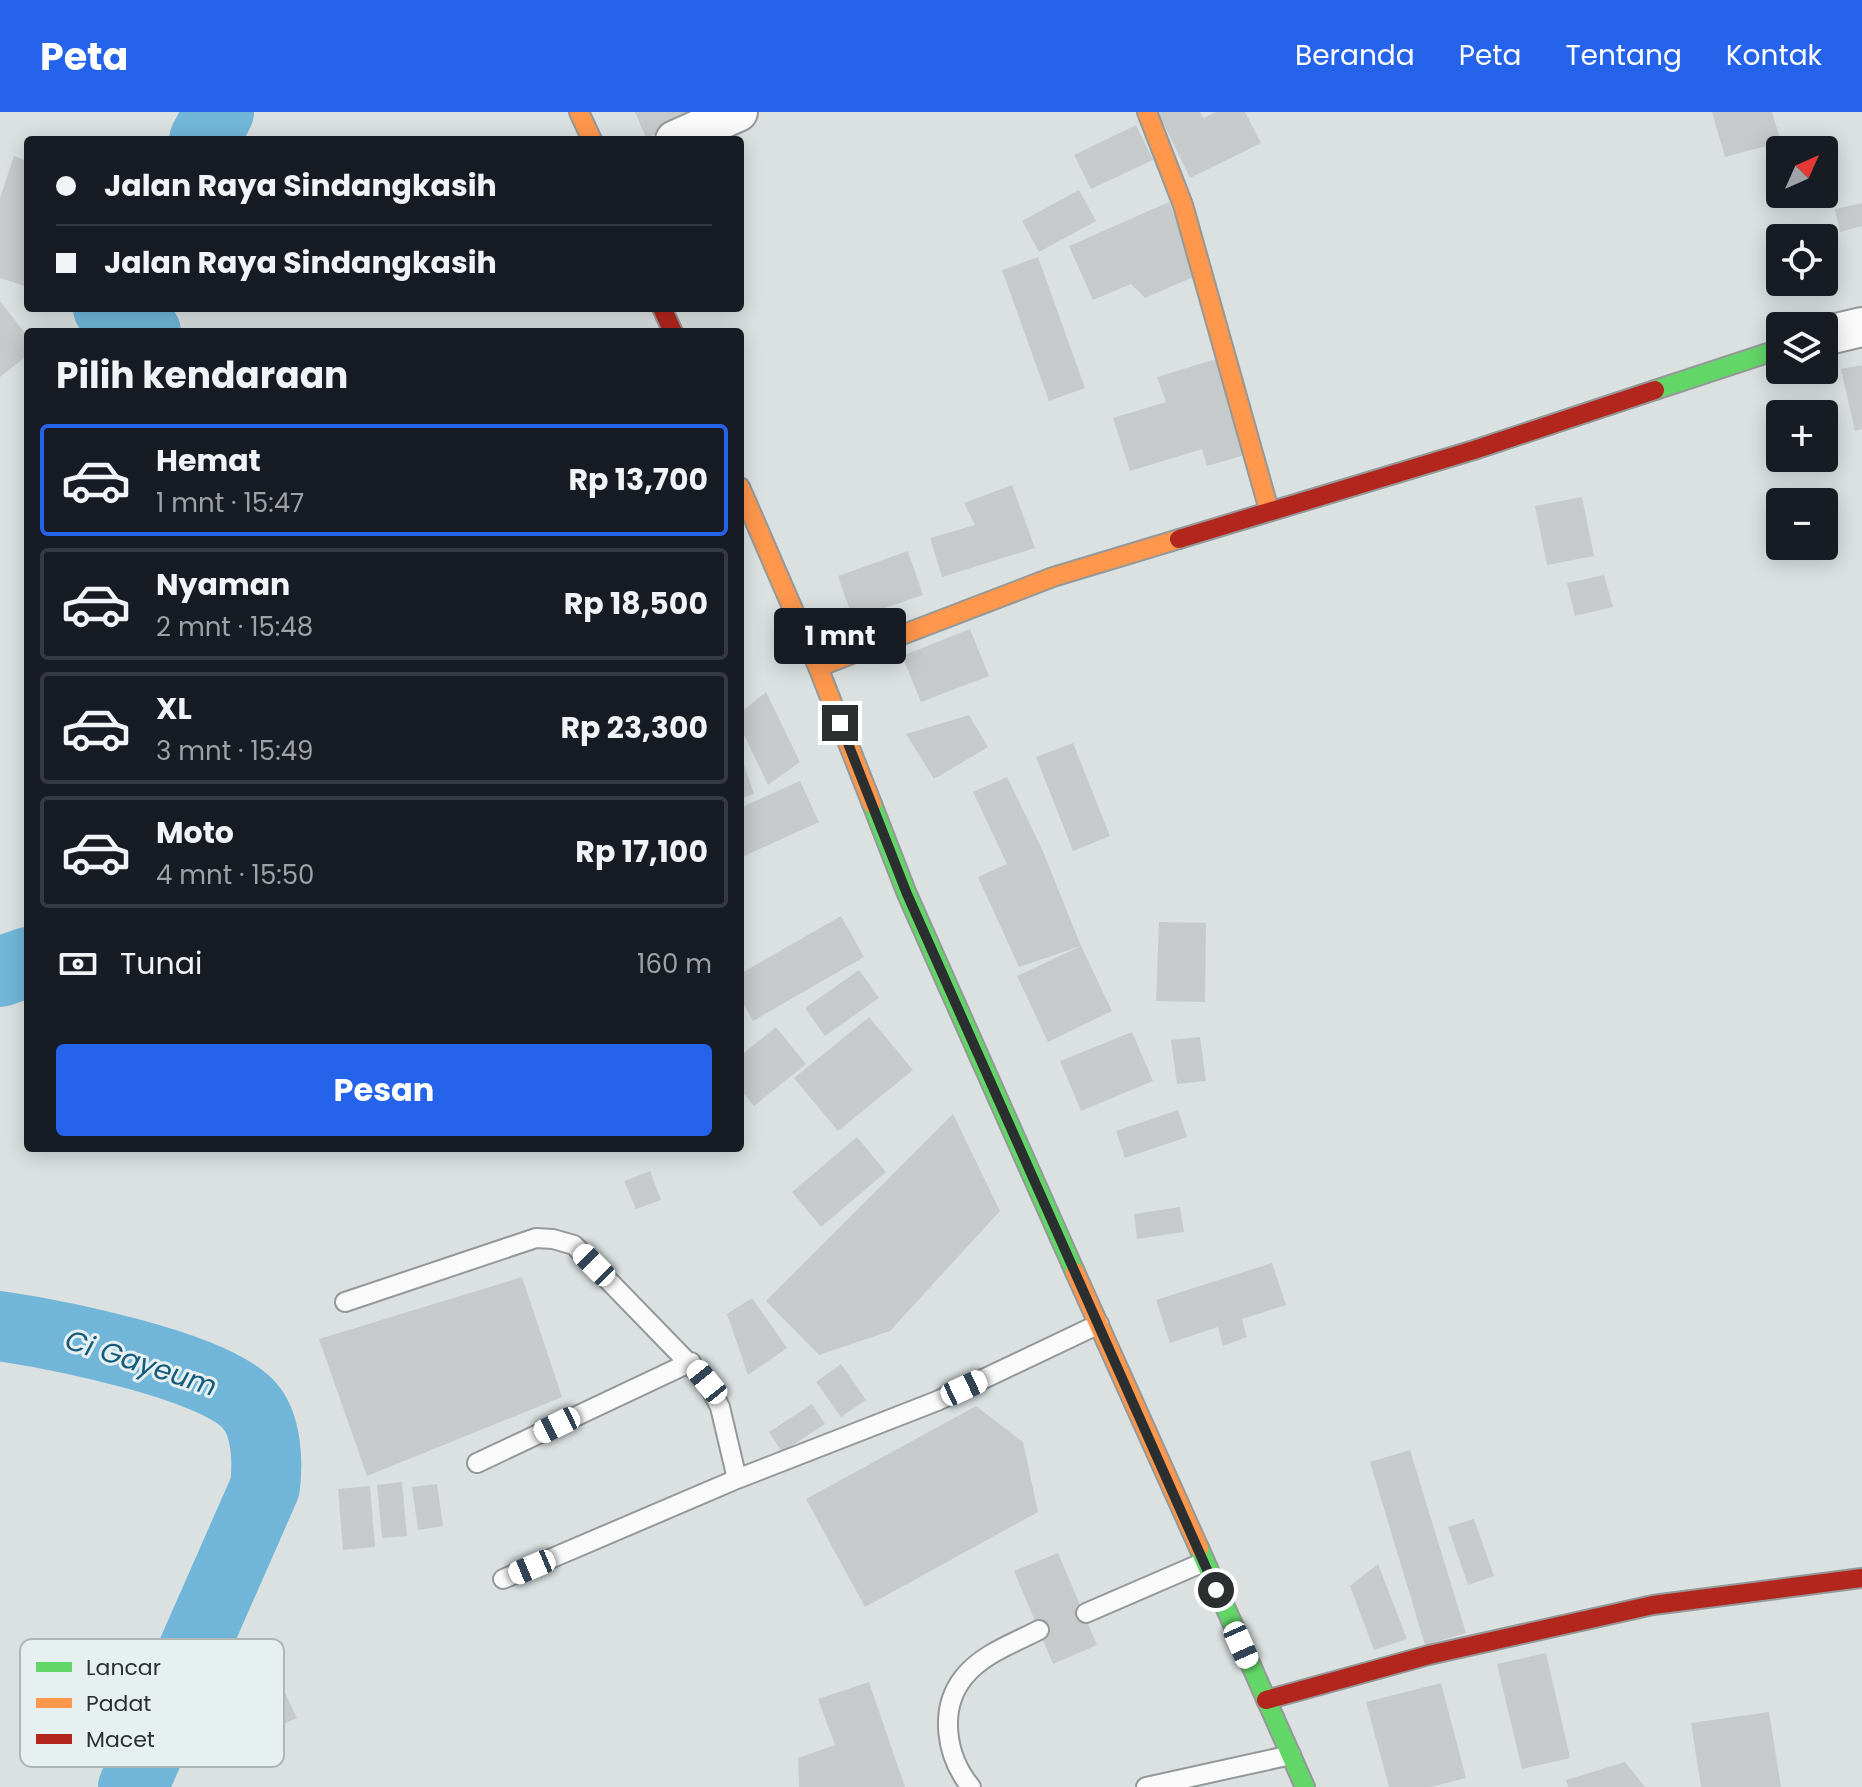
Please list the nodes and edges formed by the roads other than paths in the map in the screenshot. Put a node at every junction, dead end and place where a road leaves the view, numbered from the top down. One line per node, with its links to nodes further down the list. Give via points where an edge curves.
1 (579, 112): 4 (main road)
2 (738, 112): 5 (street)
3 (1147, 112): 10 (main road, via 1183,205)
4 (590, 136)
5 (684, 136)
6 (1862, 327): 7 (street)
7 (1838, 333)
8 (1766, 354): 10 (main road, via 1474,450)
9 (744, 496): 11 (main road)
10 (1269, 510): 11 (main road, via 1053,577)
11 (818, 667): 13 (main road, via 907,894)
12 (345, 1302): 14 (lane, via 536,1238 553,1239 574,1245)
13 (1099, 1324): 16 (lane, via 937,1401); 17 (main road)
14 (691, 1362): 15 (lane); 16 (lane, via 720,1407)
15 (477, 1463)
16 (737, 1479): 19 (lane)
17 (1204, 1562): 20 (lane); 22 (main road)
18 (1862, 1578): 22 (main road, via 1653,1605 1429,1655)
19 (503, 1579)
20 (1086, 1613)
21 (1039, 1630): 24 (lane, via 988,1656 964,1677 950,1705 947,1735 959,1772)
22 (1266, 1700): 23 (main road)
23 (1291, 1755): 25 (lane); 26 (main road)
24 (971, 1787)
25 (1146, 1787)
26 (1305, 1787)

